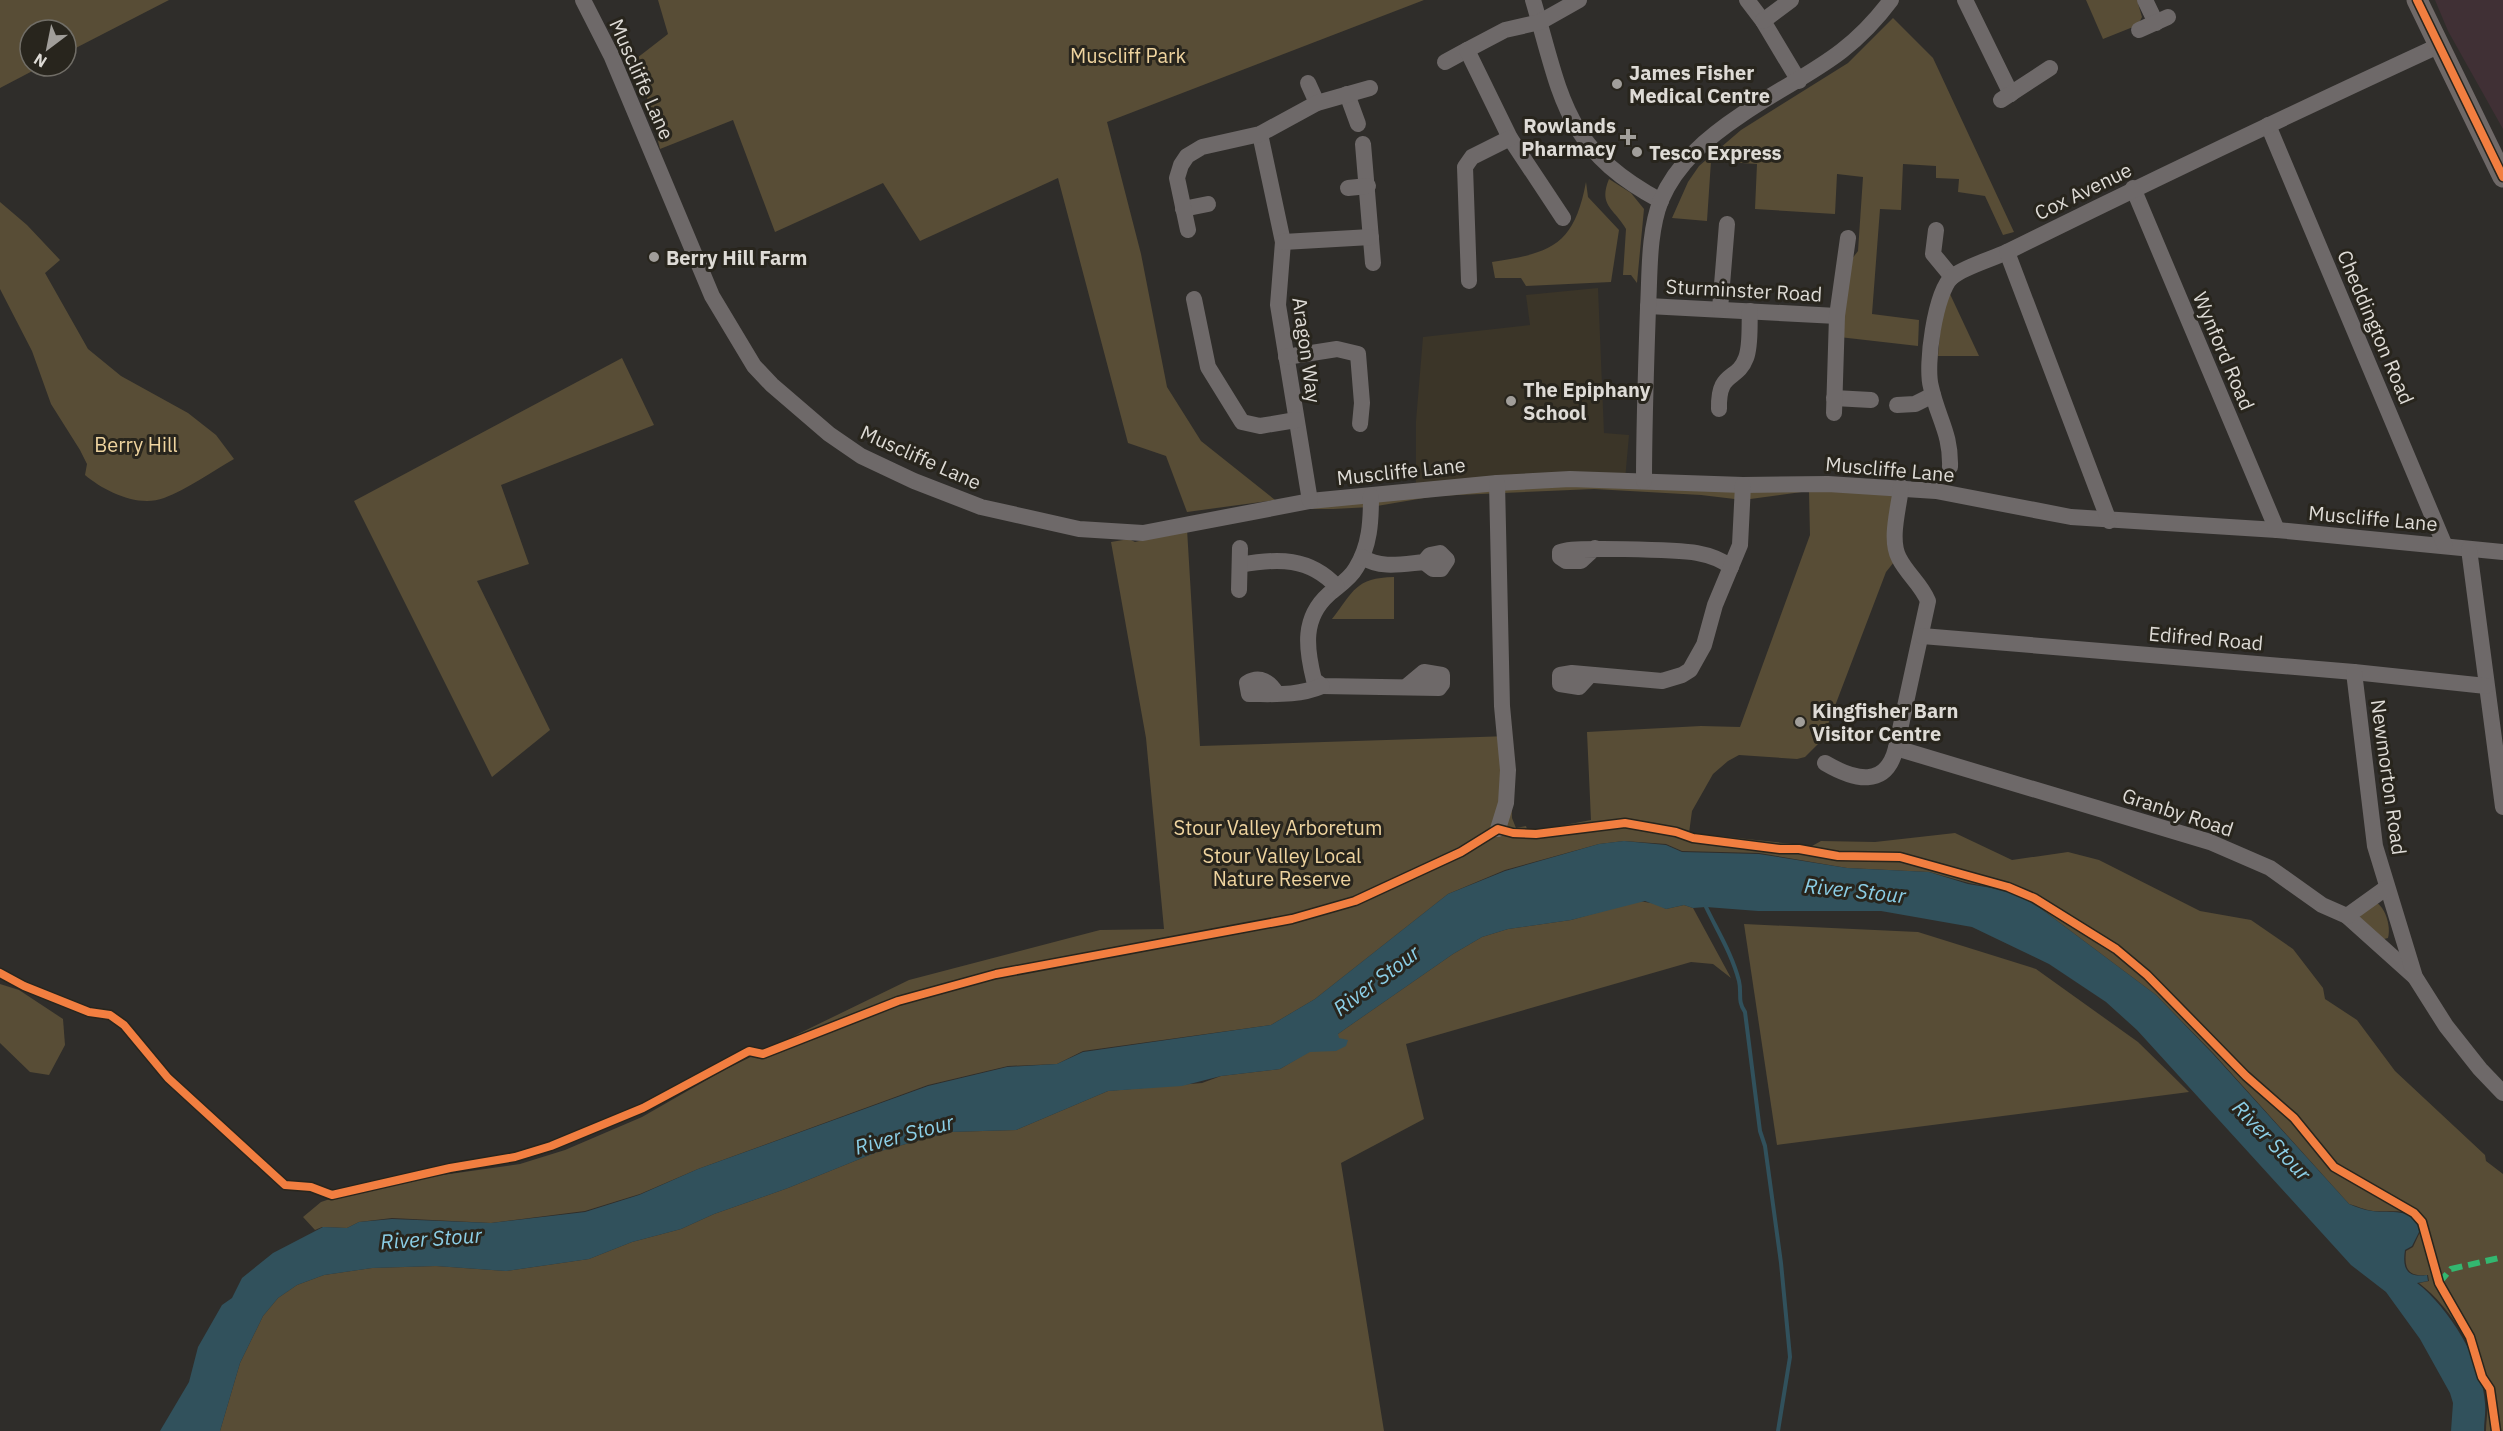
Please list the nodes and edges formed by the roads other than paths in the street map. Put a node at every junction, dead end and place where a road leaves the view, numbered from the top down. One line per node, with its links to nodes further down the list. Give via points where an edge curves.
1 (583, 0): 63 (street, Muscliffe Lane, via 611,56 703,277 730,330 772,385 842,443 883,467 981,507 1079,530 1143,533)
2 (1533, 0): 11 (street)
3 (1579, 0): 11 (street)
4 (1747, 0): 10 (street)
5 (1791, 0): 10 (street)
6 (1891, 0): 17 (street, via 1854,42)
7 (1965, 0): 16 (street, via 2006,97)
8 (2145, 0): 12 (street, via 2162,20)
9 (2417, 0): 13 (main road)
10 (1764, 21): 17 (street)
11 (1540, 22): 14 (street, via 1505,30); 31 (street, via 1559,93 1580,135 1606,166)
12 (2139, 30)
13 (2438, 46): 23 (street, Cox Avenue); 27 (main road)
14 (1467, 51): 15 (street); 25 (street)
15 (1445, 62)
16 (2050, 68)
17 (1799, 81): 31 (street, via 1714,135 1687,159)
18 (1308, 84): 21 (street)
19 (1370, 88): 20 (street)
20 (1347, 94): 21 (street); 22 (street)
21 (1317, 103): 24 (street)
22 (1358, 124)
23 (2268, 125): 30 (street, Cox Avenue); 66 (street, Cheddington Road)
24 (1260, 134): 33 (street, via 1202,147 1187,156 1177,178); 40 (street, Aragon Way)
25 (1510, 138): 34 (street); 44 (street, via 1472,156 1465,167)
26 (1363, 144): 28 (street)
27 (2503, 177)
28 (1368, 186): 29 (street); 38 (street)
29 (1348, 188)
30 (2133, 188): 41 (street, Cox Avenue); 65 (street, Wynford Road)
31 (1661, 201): 46 (street, via 1653,229)
32 (1208, 204): 33 (street)
33 (1183, 208): 36 (street)
34 (1563, 218)
35 (1727, 224): 47 (street)
36 (1188, 230)
37 (1936, 230): 43 (street, via 1934,254)
38 (1371, 237): 40 (street); 42 (street)
39 (1848, 238): 49 (street)
40 (1283, 242): 50 (street, Aragon Way, via 1278,305)
41 (2007, 252): 43 (street, Cox Avenue); 64 (street)
42 (1372, 263)
43 (1952, 277): 51 (street, via 1936,307 1932,327)
44 (1469, 282)
45 (1194, 299): 55 (street, via 1208,367 1242,422 1260,426)
46 (1648, 306): 47 (street, Sturminster Road); 58 (street)
47 (1720, 309): 48 (street, Sturminster Road)
48 (1750, 311): 49 (street, Sturminster Road); 54 (street, via 1746,358 1721,385)
49 (1837, 315): 52 (street, via 1834,406)
50 (1286, 357): 55 (street, Aragon Way); 56 (street, via 1362,349)
51 (1933, 395): 53 (street, via 1915,404); 57 (street, via 1950,445)
52 (1871, 400)
53 (1897, 405)
54 (1719, 409)
55 (1296, 420): 63 (street, Aragon Way)
56 (1360, 424)
57 (1950, 467)
58 (1644, 481): 59 (street, Muscliffe Lane, via 1570,479); 60 (street, Muscliffe Lane)
59 (1497, 483): 62 (street, Muscliffe Lane); 87 (street, via 1502,706 1508,770 1506,803)
60 (1743, 485): 61 (street, Muscliffe Lane); 74 (street, via 1741,538)
61 (1901, 488): 64 (street, Muscliffe Lane); 77 (street, via 1898,557 1928,601)
62 (1371, 496): 63 (street, Muscliffe Lane); 71 (street, via 1370,530)
63 (1310, 501)
64 (2109, 521): 65 (street, Muscliffe Lane)
65 (2277, 530): 66 (street, Muscliffe Lane)
66 (2445, 546): 69 (street, Muscliffe Lane)
67 (1240, 548): 73 (street)
68 (1595, 548): 74 (street, via 1697,553)
69 (2469, 549): 70 (street, Muscliffe Lane); 81 (street)
70 (2503, 552)
71 (1362, 557): 72 (street, via 1371,563 1393,566); 75 (street)
72 (1424, 562)
73 (1240, 565): 75 (street, via 1306,564); 76 (street)
74 (1731, 567): 79 (street, via 1704,645 1689,671 1662,681)
75 (1337, 587): 80 (street, via 1309,622 1308,655 1314,680)
76 (1239, 590)
77 (1922, 636): 78 (street, Edifred Road); 84 (street)
78 (2354, 672): 81 (street, Edifred Road); 88 (street, Newmorton Road, via 2375,846)
79 (1590, 675)
80 (1322, 686): 82 (street); 83 (street, via 1298,694)
81 (2486, 686): 86 (street)
82 (1406, 687)
83 (1277, 694)
84 (1896, 748): 85 (street, via 1892,763 1874,777 1854,777); 89 (street, Granby Road, via 2210,842 2270,868 2322,905)
85 (1825, 763)
86 (2503, 807)
87 (1498, 828)
88 (2386, 888): 89 (street); 90 (street, Newmorton Road)
89 (2348, 916): 90 (street, Granby Road)
90 (2415, 977): 91 (street, Newmorton Road, via 2446,1026)
91 (2503, 1093)

